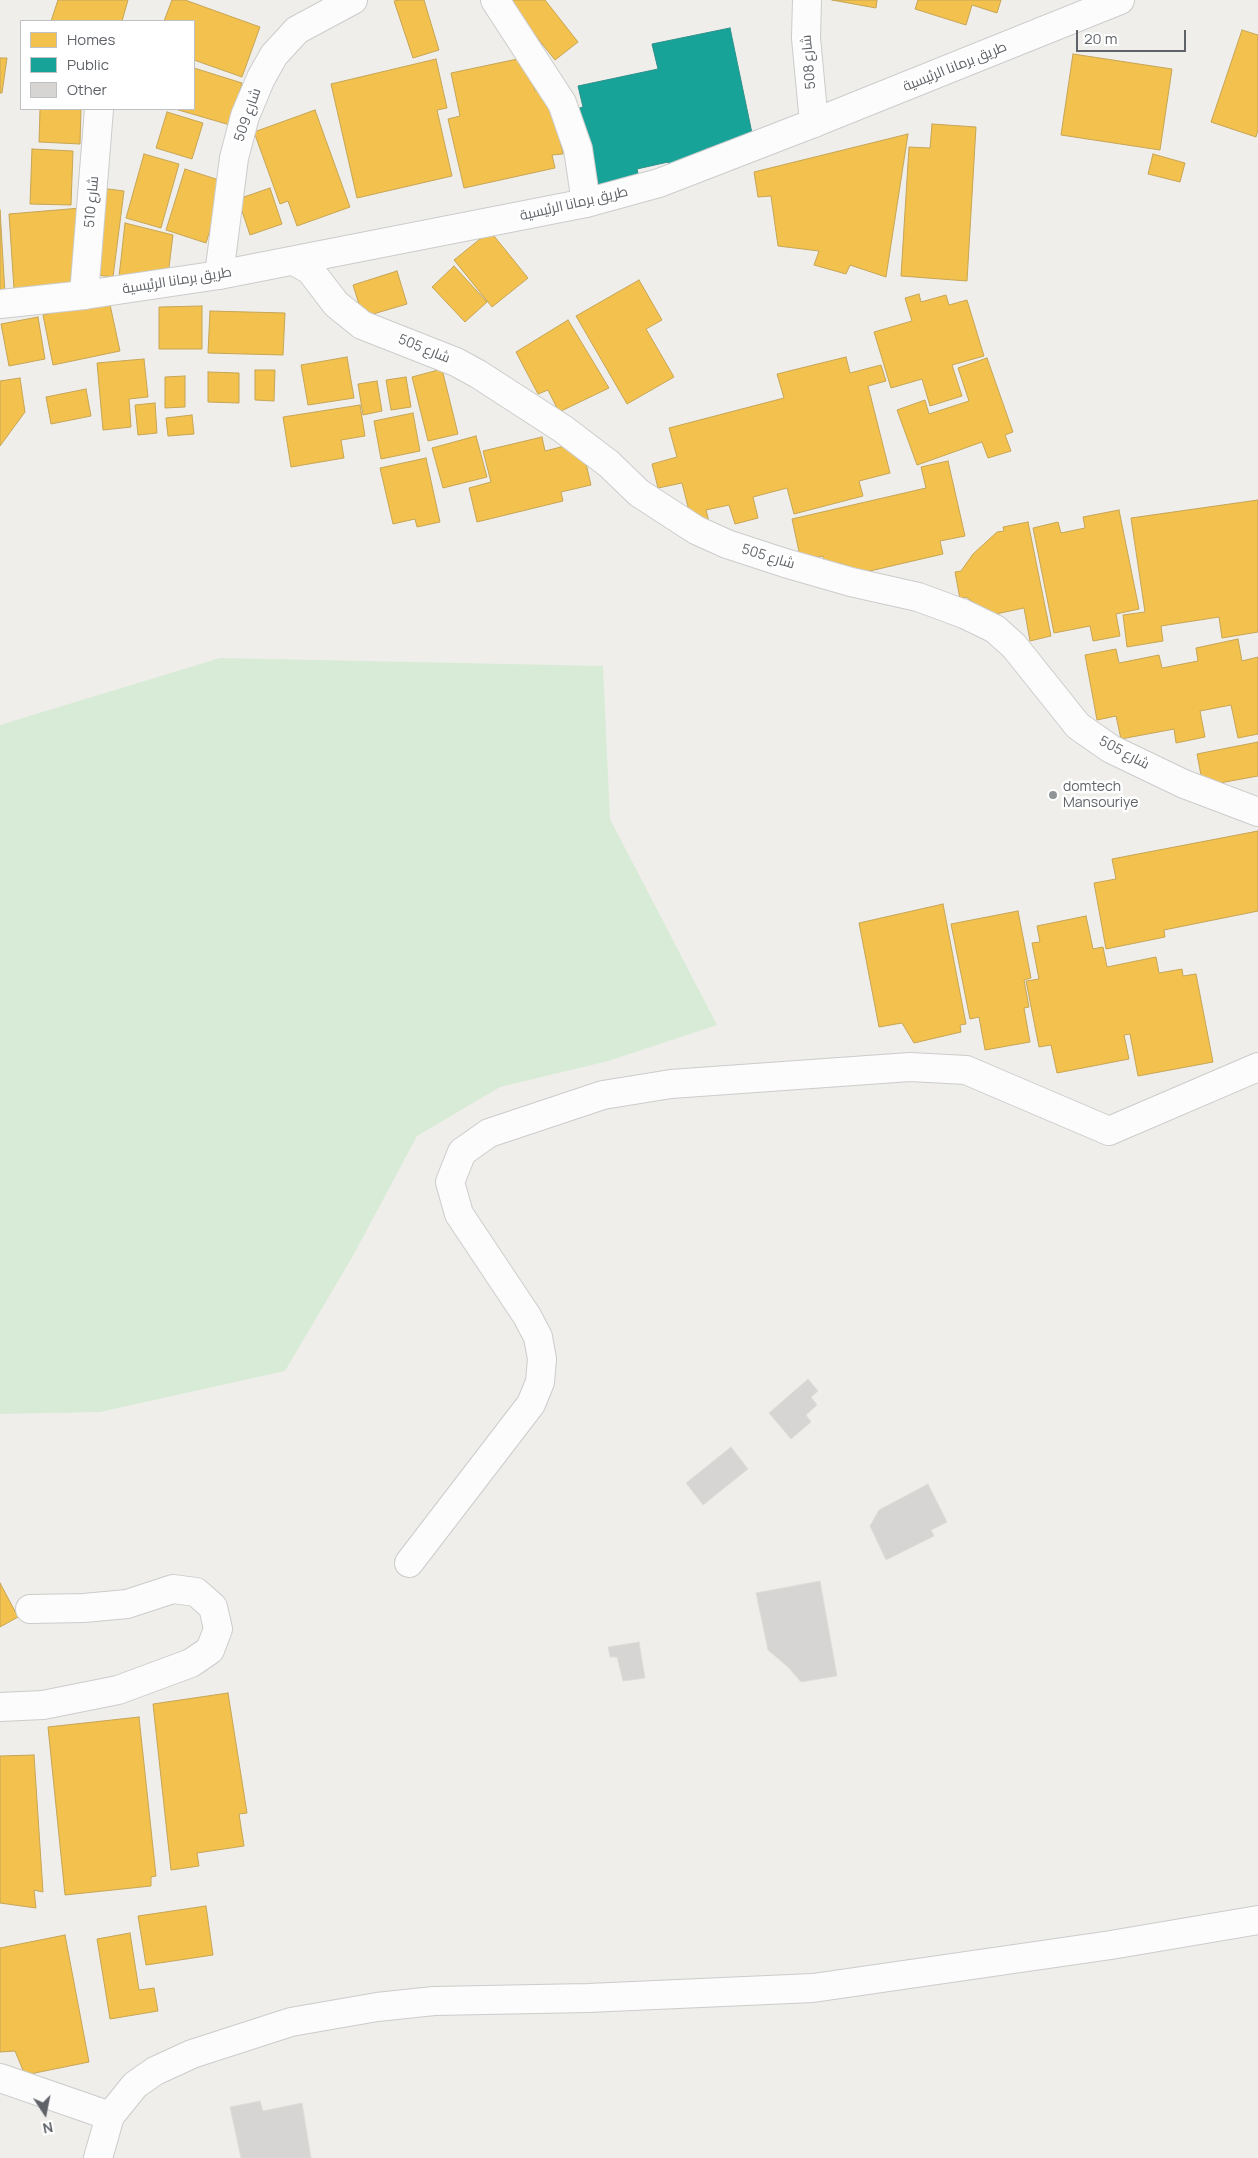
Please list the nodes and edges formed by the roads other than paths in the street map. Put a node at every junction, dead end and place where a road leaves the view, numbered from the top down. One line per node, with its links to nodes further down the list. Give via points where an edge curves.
1 (353, 0): 9 (street, شارع 509, via 297,30 274,55 261,78 245,116 234,158)
2 (495, 0): 7 (street, via 562,103 578,149)
3 (807, 0): 6 (street, شارع 508, via 806,38)
4 (1120, 0): 6 (street, طريق برمانا الرئيسية)
5 (99, 110): 10 (street, شارع 510)
6 (814, 123): 7 (street, طريق برمانا الرئيسية, via 659,183)
7 (586, 203): 8 (street, طريق برمانا الرئيسية)
8 (294, 261): 9 (street, طريق برمانا الرئيسية); 12 (street, شارع 505, via 310,270 347,315 362,325 456,362 495,384 563,429 609,464 639,493 696,530 727,544 851,582 918,597 995,629 1014,646 1084,730 1111,748 1184,784)
9 (219, 275): 10 (street, طريق برمانا الرئيسية)
10 (84, 295): 11 (street, طريق برمانا الرئيسية)
11 (0, 304)
12 (1258, 812)
13 (1258, 1067): 14 (street, via 1109,1131 966,1070 910,1067 671,1084 603,1095 489,1133 462,1152 450,1182 458,1214 538,1337 542,1360 540,1382 532,1404)
14 (409, 1563)
15 (30, 1610): 16 (street, via 127,1604 173,1589 196,1592 213,1607 218,1629 210,1650 191,1663 118,1690 43,1705)
16 (0, 1707)
17 (1258, 1920): 19 (street, via 1111,1946 813,1988 434,2001 349,2012 292,2022 173,2062 135,2085)
18 (0, 2078): 19 (street)
19 (110, 2116): 20 (street)
20 (98, 2158)

